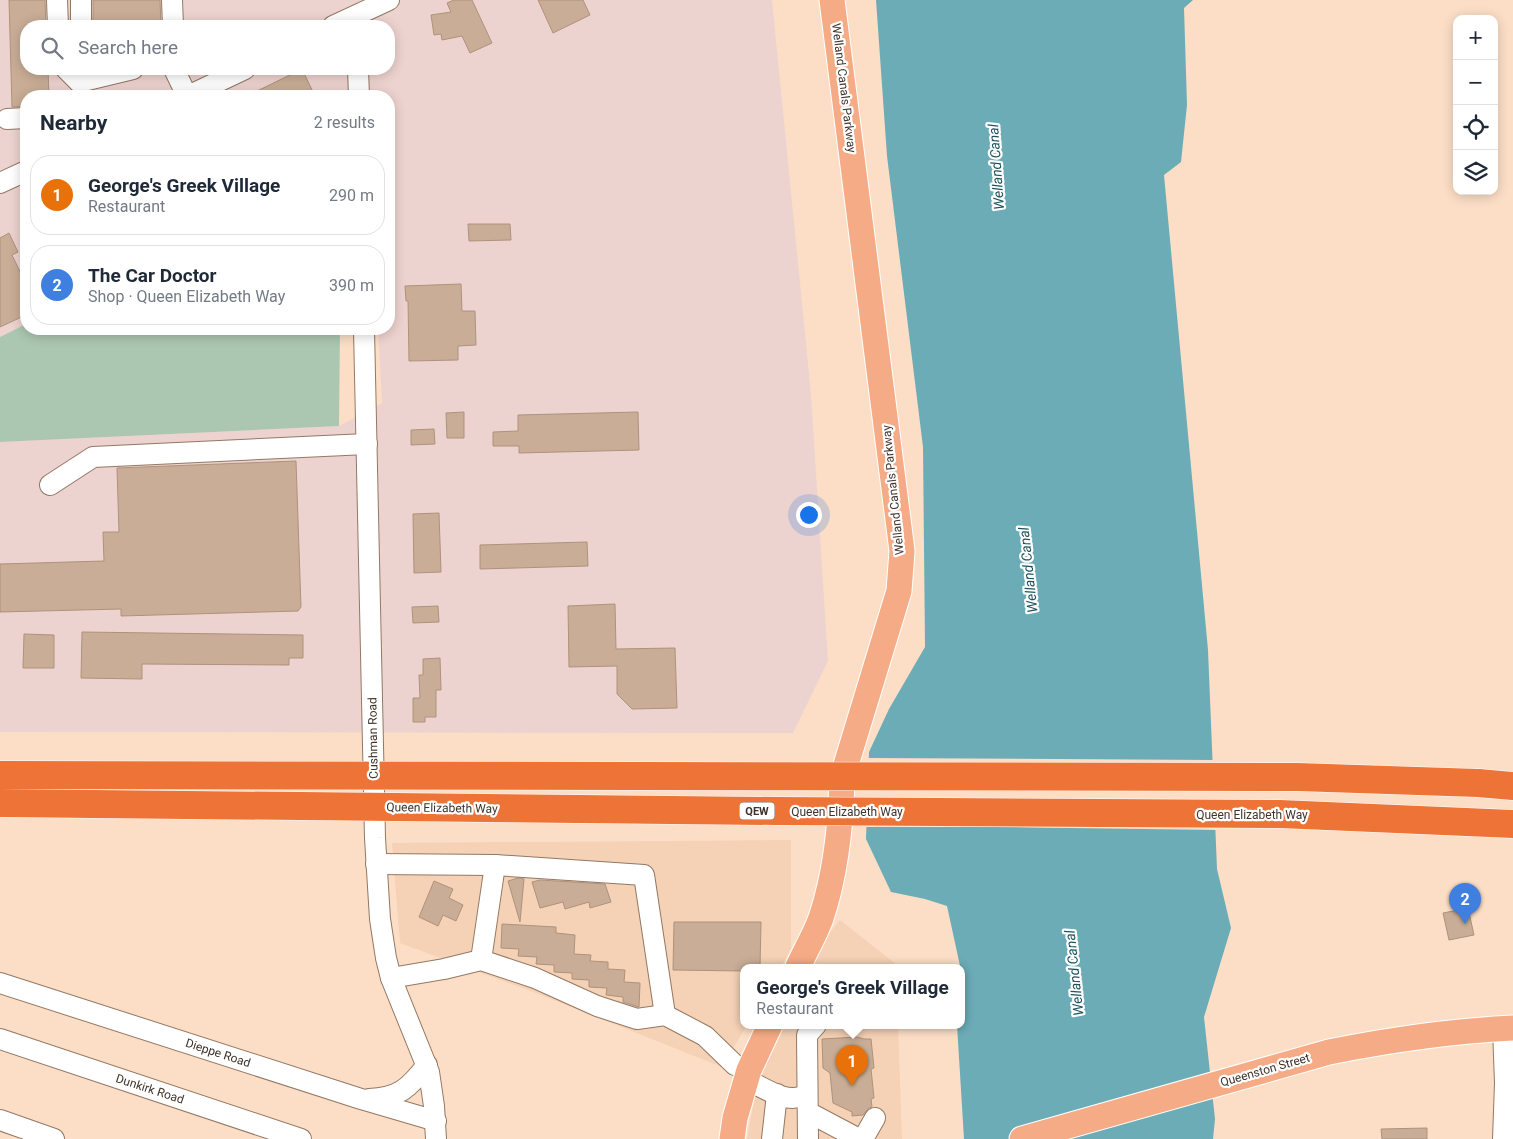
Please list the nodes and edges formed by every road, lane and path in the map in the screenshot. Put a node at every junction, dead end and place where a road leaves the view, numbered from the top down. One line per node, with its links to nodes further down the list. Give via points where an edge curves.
1 (57, 0): 7 (street)
2 (80, 0): 8 (street)
3 (172, 0): 9 (street)
4 (389, 0): 6 (street)
5 (832, 0): 31 (main road, Welland Canals Parkway, via 902,552 899,591 842,778 836,858 821,919)
6 (357, 14): 10 (street)
7 (58, 20)
8 (80, 20)
9 (173, 20)
10 (345, 20)
11 (99, 75): 15 (street)
12 (177, 75): 16 (street)
13 (232, 75): 17 (street)
14 (358, 75): 18 (street)
15 (76, 79)
16 (184, 90)
17 (200, 90)
18 (359, 90)
19 (20, 174): 20 (street)
20 (0, 183)
21 (364, 335): 22 (street, Cushman Road)
22 (367, 444): 23 (street, via 93,457); 28 (street, Cushman Road)
23 (50, 485)
24 (0, 775): 25 (highway, bridge, via 1297,777)
25 (1513, 786)
26 (0, 803): 27 (highway, Queen Elizabeth Way / QEW, bridge, via 1280,814)
27 (1513, 824)
28 (376, 864): 29 (street); 32 (street, Cushman Road, via 383,939)
29 (495, 865): 30 (street); 34 (street, via 644,875)
30 (481, 960): 32 (street); 34 (street, via 637,1019)
31 (799, 964)
32 (391, 978): 39 (street, Cushman Road)
33 (0, 983): 42 (street, Dieppe Road)
34 (665, 1015): 40 (street, via 705,1036)
35 (769, 1029): 40 (main road)
36 (813, 1029): 43 (street, via 808,1035)
37 (1508, 1029): 54 (main road, Queenston Street, via 1375,1042 1329,1052); 55 (street)
38 (0, 1039): 48 (street, Dunkirk Road)
39 (427, 1065): 42 (street, via 397,1094); 46 (street, Cushman Road)
40 (751, 1078): 41 (street, via 764,1090); 43 (street, via 798,1088); 49 (main road)
41 (777, 1094): 43 (street); 50 (street)
42 (361, 1100): 46 (street, Dieppe Road)
43 (806, 1102): 51 (street); 52 (street)
44 (875, 1118): 53 (street)
45 (0, 1120): 47 (street)
46 (436, 1130)
47 (54, 1139)
48 (301, 1139)
49 (732, 1139)
50 (772, 1139)
51 (808, 1139)
52 (859, 1139)
53 (863, 1139)
54 (1022, 1139)
55 (1503, 1139)

